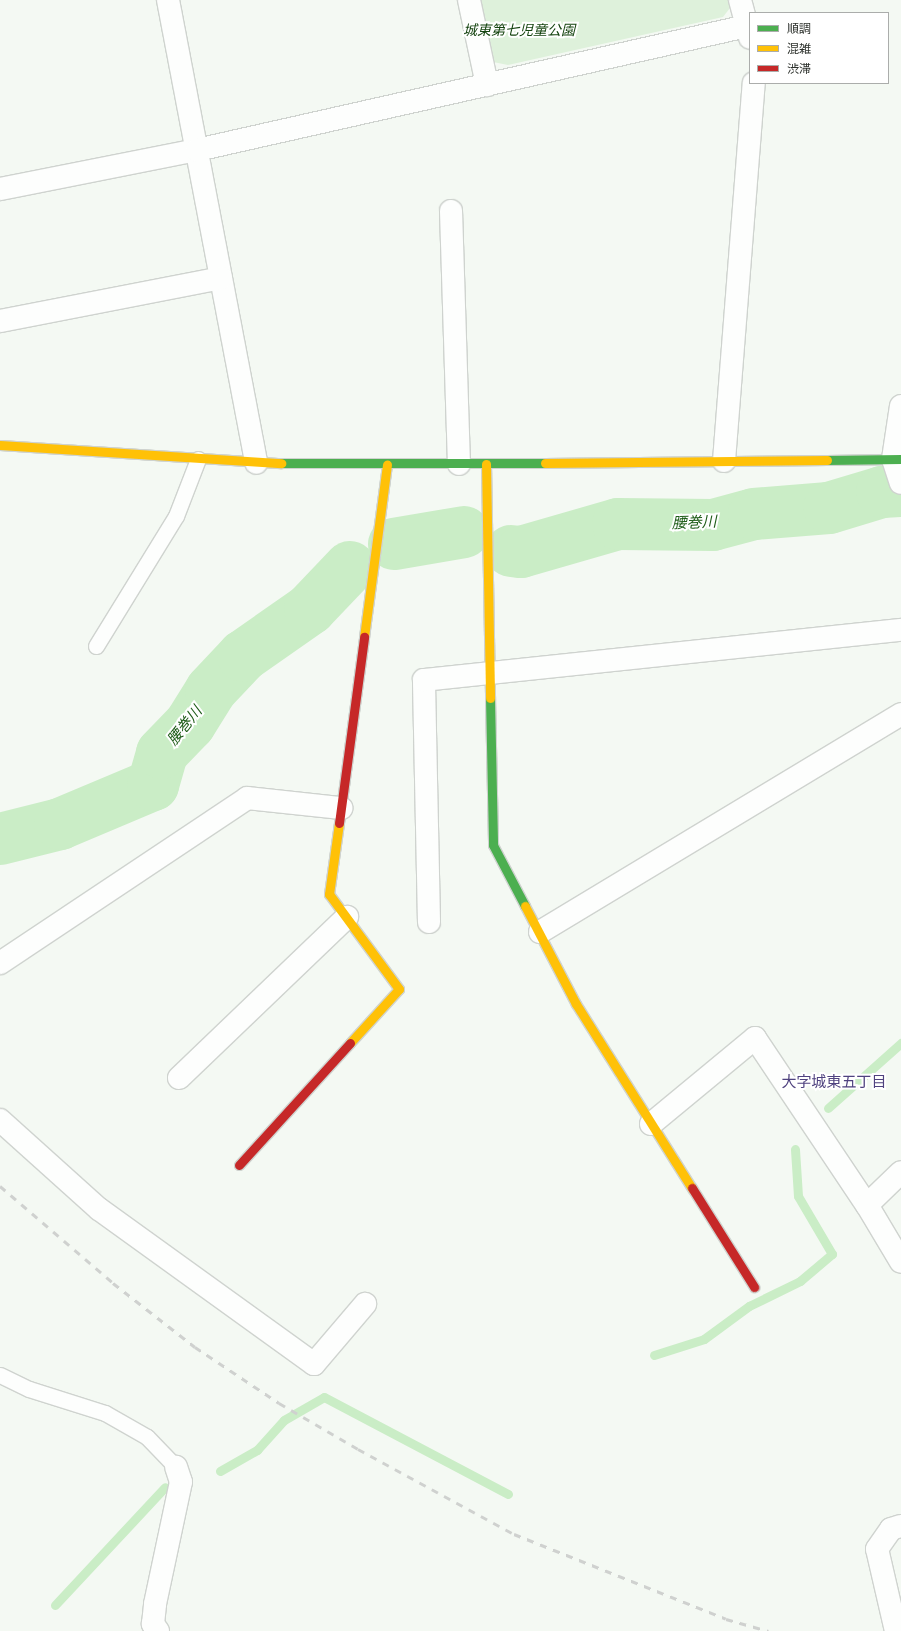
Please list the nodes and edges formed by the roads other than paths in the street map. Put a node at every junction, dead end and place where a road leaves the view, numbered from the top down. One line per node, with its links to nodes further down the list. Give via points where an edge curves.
1 (168, 0): 7 (street)
2 (468, 0): 6 (street)
3 (740, 0): 4 (street)
4 (748, 32): 6 (street)
5 (754, 84): 16 (street)
6 (487, 85): 7 (street)
7 (197, 150): 8 (street); 10 (street)
8 (0, 189)
9 (451, 211): 18 (street)
10 (221, 278): 11 (street); 17 (street)
11 (0, 321)
12 (901, 406): 14 (street)
13 (0, 445): 15 (street)
14 (897, 459): 16 (street); 21 (street)
15 (198, 460): 17 (street); 23 (lane, via 176,516)
16 (724, 461): 19 (street)
17 (256, 463): 20 (street)
18 (460, 464): 19 (street); 20 (street)
19 (486, 464): 24 (street)
20 (387, 465): 26 (street)
21 (901, 482)
22 (901, 630): 24 (street)
23 (96, 646)
24 (490, 673): 28 (street, via 424,680); 29 (street, via 493,845)
25 (901, 714): 29 (street)
26 (341, 808): 27 (street, via 330,894); 30 (street, via 248,798)
27 (347, 917): 31 (street); 34 (street, via 399,989)
28 (429, 922)
29 (540, 932): 33 (street, via 576,1004)
30 (0, 963)
31 (179, 1078)
32 (0, 1120): 39 (street, via 99,1209 314,1364)
33 (651, 1124): 36 (street, via 755,1038); 38 (street)
34 (239, 1165)
35 (901, 1172): 36 (street)
36 (867, 1205): 37 (street)
37 (901, 1262)
38 (754, 1287)
39 (365, 1304)
40 (0, 1375): 41 (lane, via 29,1389 105,1413 147,1437)
41 (176, 1467): 43 (street, via 181,1482 155,1604 153,1624)
42 (901, 1526): 44 (street, via 891,1528 877,1549)
43 (158, 1631)
44 (896, 1631)

